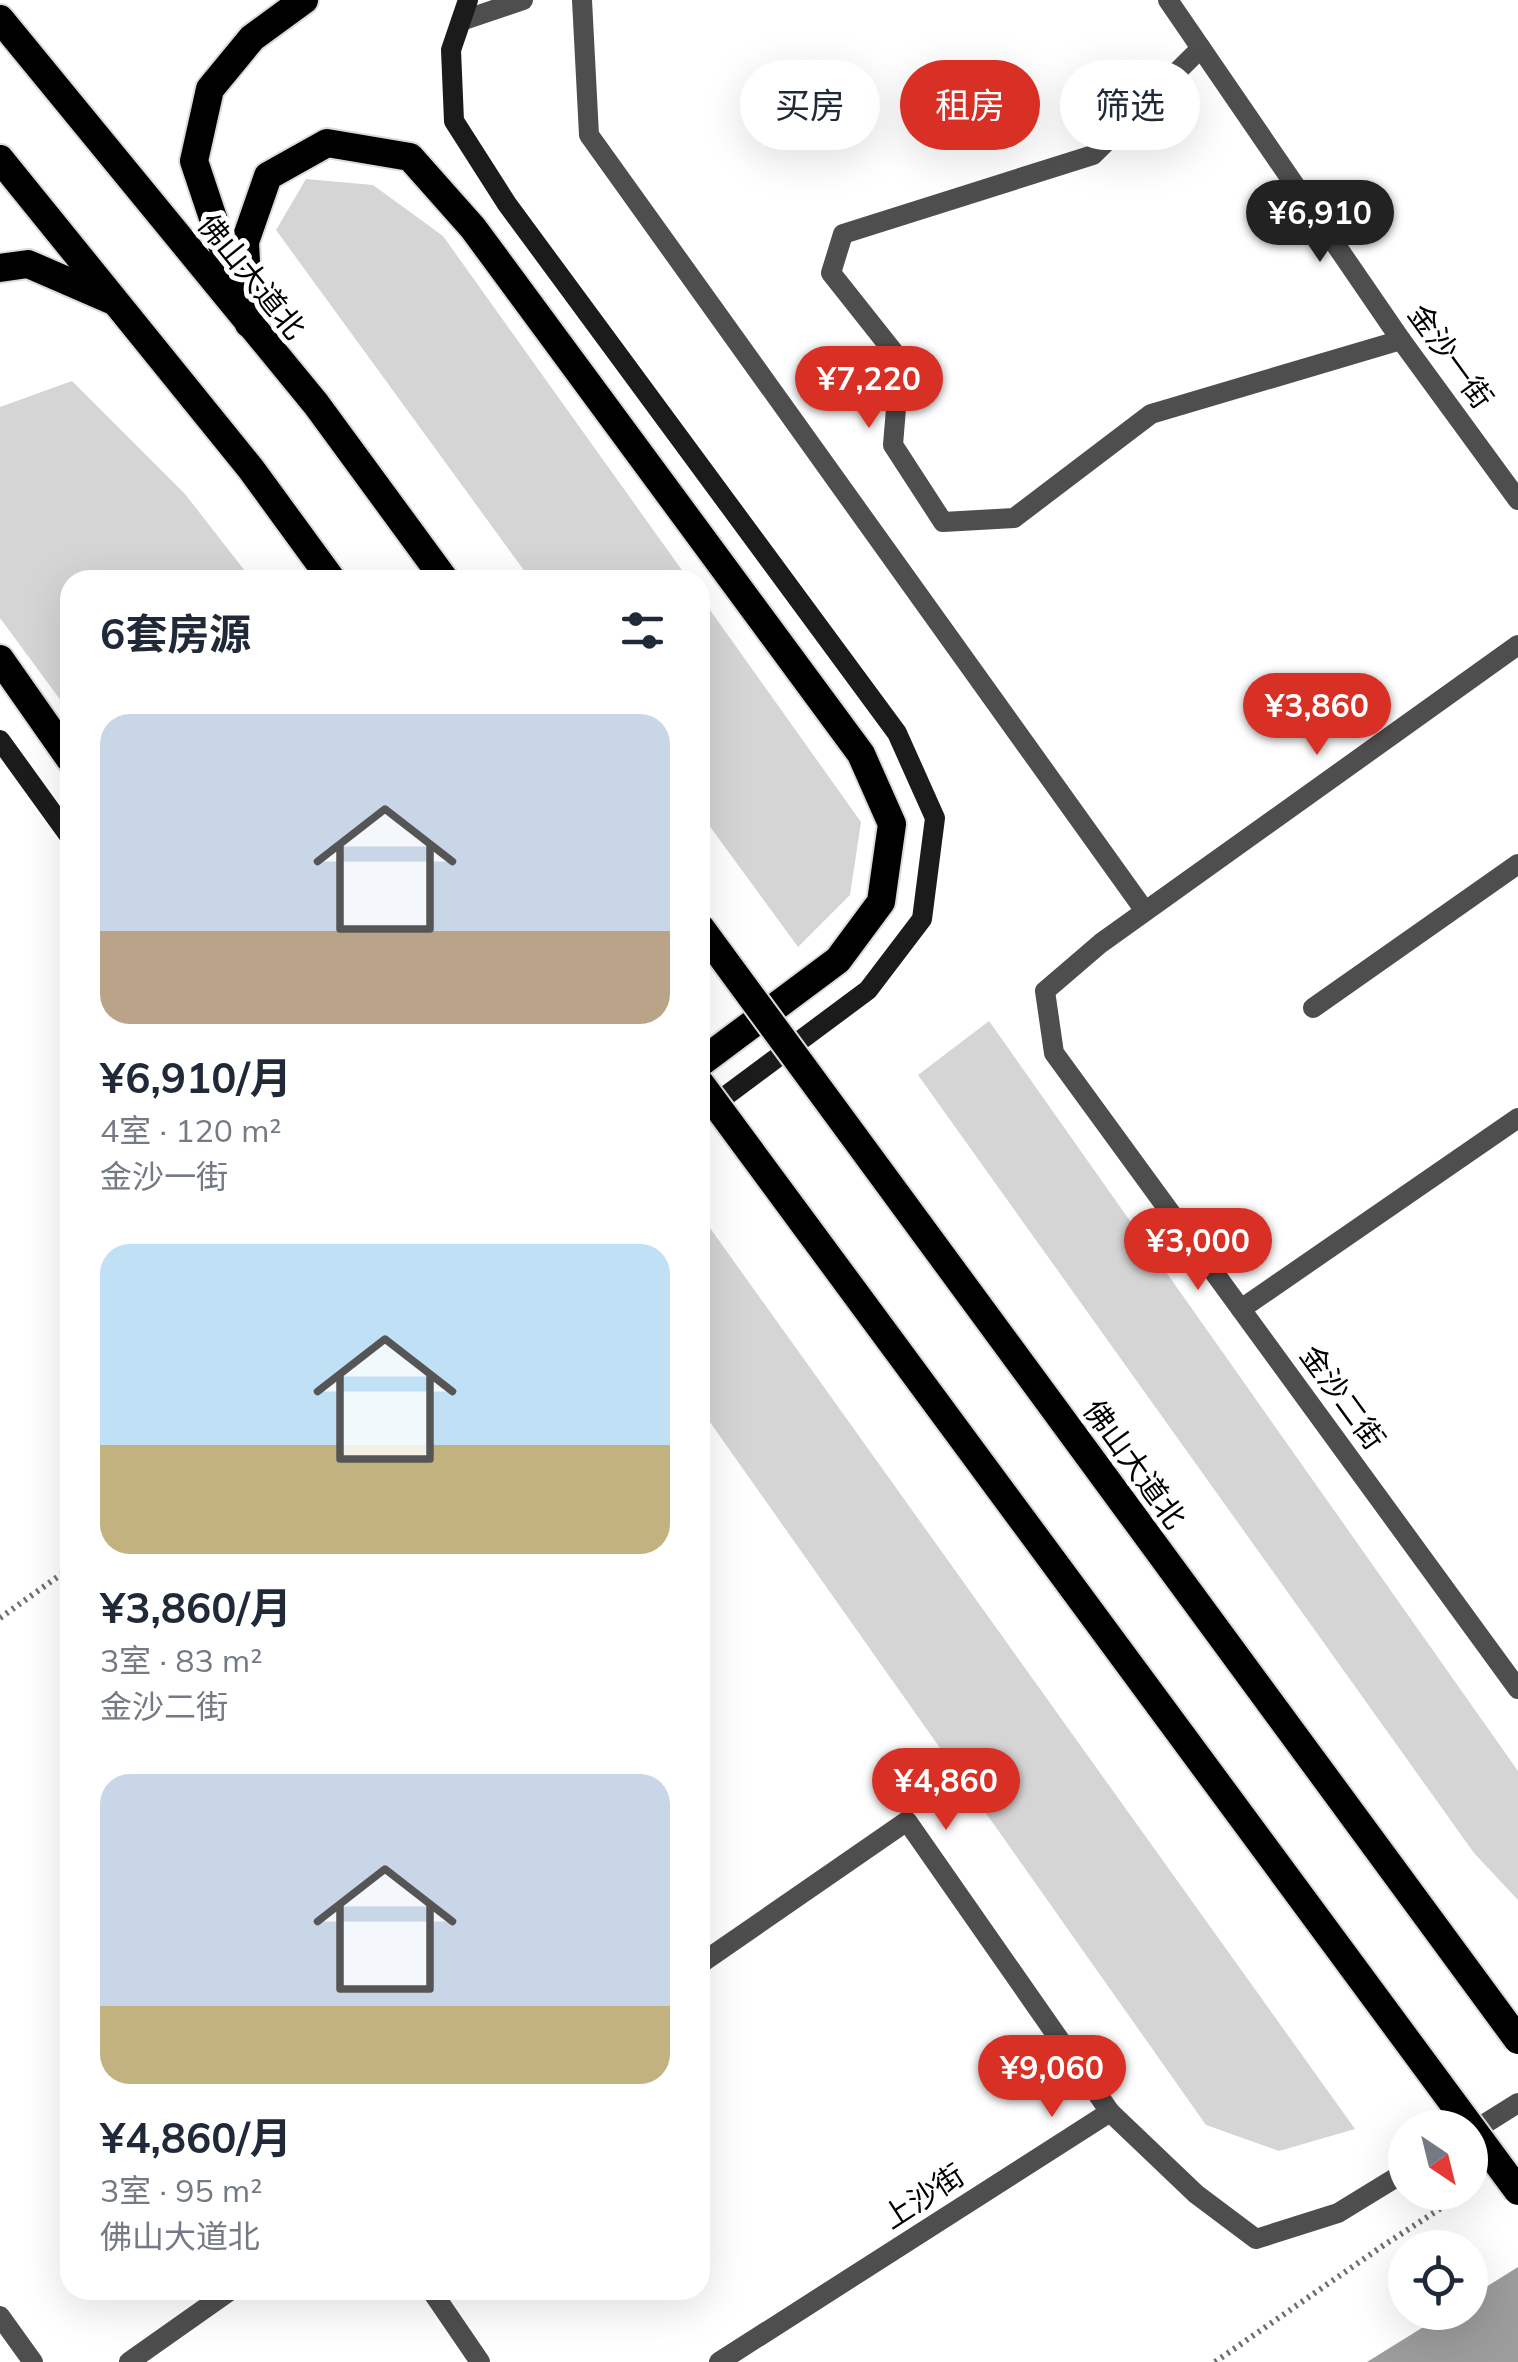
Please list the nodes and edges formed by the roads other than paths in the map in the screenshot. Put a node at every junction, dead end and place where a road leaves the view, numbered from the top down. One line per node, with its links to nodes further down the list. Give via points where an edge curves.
1 (304, 0): 12 (highway, via 252,38 210,89 194,160)
2 (468, 0): 7 (main road)
3 (523, 0): 7 (street)
4 (582, 0): 23 (street, via 589,134)
5 (1168, 0): 8 (street, 金沙一街)
6 (0, 18): 12 (highway, 佛山大道北)
7 (461, 22): 28 (main road, via 451,50 454,121 507,204 897,733 935,818 922,919 868,990)
8 (1201, 48): 13 (street, 金沙一街); 13 (street, via 1093,155 843,234 831,273 900,360 893,445 943,522 1014,518 1151,414)
9 (0, 160): 11 (highway)
10 (0, 268): 11 (highway, via 28,264)
11 (115, 302): 15 (highway)
12 (249, 324): 16 (highway, 佛山大道北); 26 (highway, via 245,242 268,176 327,142 410,157 472,228 861,754 892,824 881,902 838,960)
13 (1401, 340): 14 (street, 金沙一街)
14 (1516, 494)
15 (325, 570)
16 (438, 570)
17 (1518, 646): 23 (street)
18 (0, 659): 20 (highway)
19 (0, 740): 21 (main road)
20 (60, 745)
21 (60, 823)
22 (1518, 864): 25 (street)
23 (1145, 912): 30 (street, 金沙二街, via 1045,991 1054,1053)
24 (710, 941): 33 (highway, 佛山大道北, bridge)
25 (1312, 1008)
26 (710, 1056)
27 (710, 1097): 38 (highway, bridge)
28 (710, 1108)
29 (1518, 1118): 30 (street)
30 (1241, 1308): 31 (street, 金沙二街)
31 (1514, 1676)
32 (710, 1957): 35 (street, via 907,1820)
33 (1518, 2040)
34 (1518, 2103): 36 (street)
35 (1110, 2112): 37 (street, via 1256,2240 1338,2213); 45 (street, 上沙街)
36 (1488, 2121)
37 (1388, 2182)
38 (1518, 2191)
39 (218, 2300): 43 (street)
40 (439, 2300): 44 (street)
41 (0, 2316): 42 (street)
42 (33, 2362)
43 (128, 2362)
44 (480, 2362)
45 (720, 2362)

